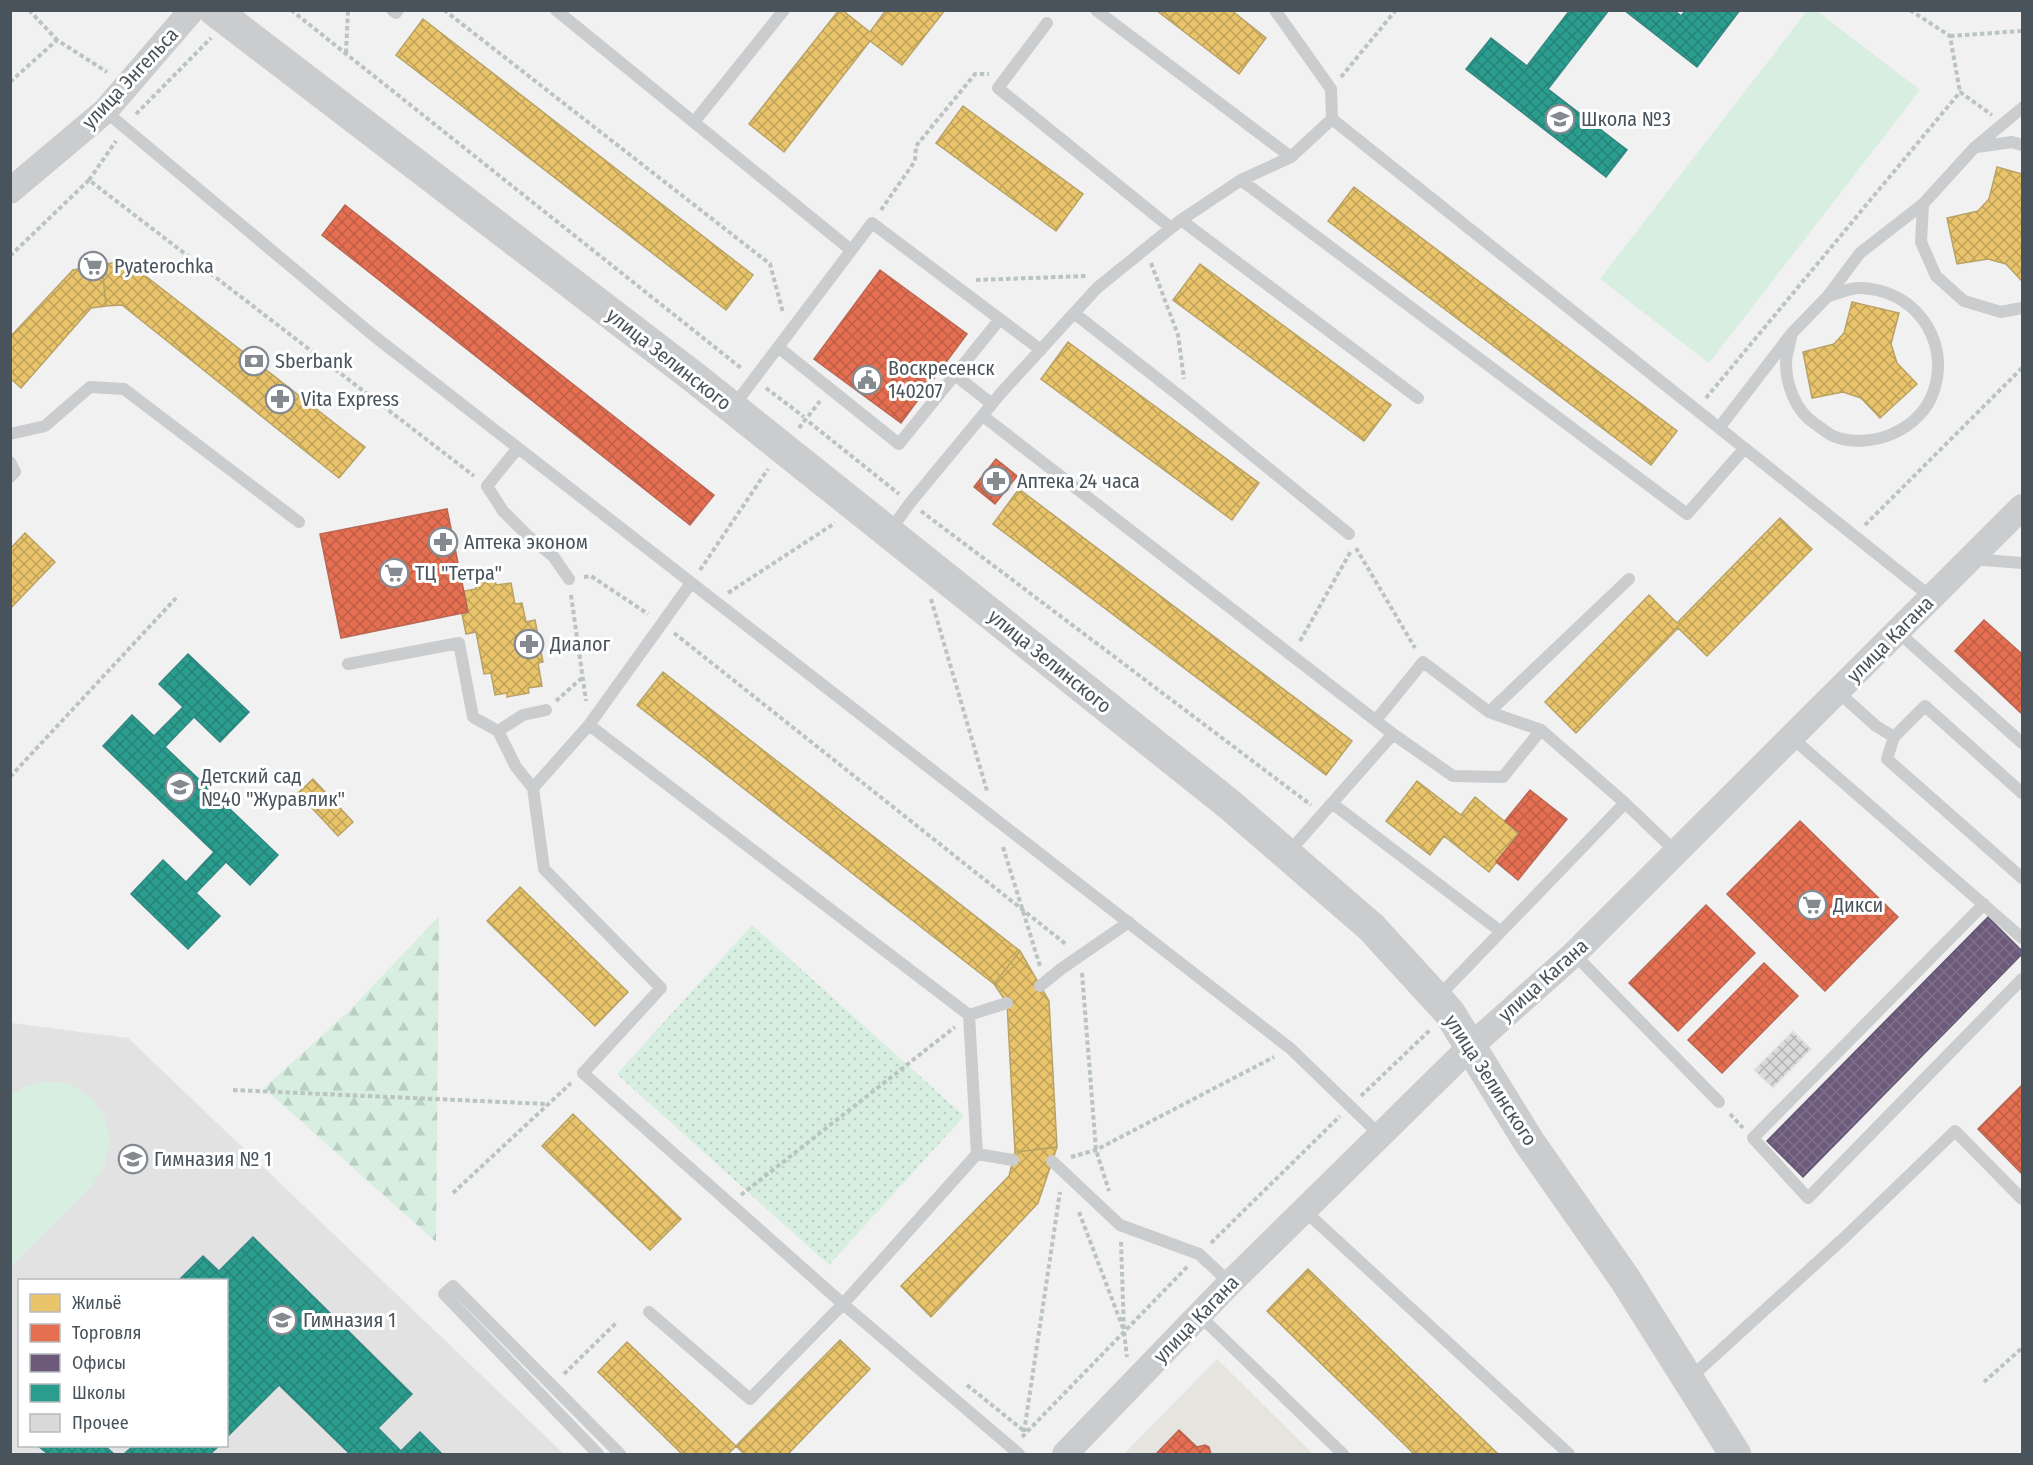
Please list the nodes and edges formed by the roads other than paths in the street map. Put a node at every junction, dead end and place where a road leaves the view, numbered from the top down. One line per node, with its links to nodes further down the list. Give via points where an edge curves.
1 (192, 10): 11 (street, улица Энгельса)
2 (392, 10): 3 (lane, via 396,14)
3 (398, 10)
4 (556, 10): 13 (lane)
5 (784, 10): 13 (lane)
6 (1096, 10): 16 (lane)
7 (1275, 10): 12 (lane, via 1331,88)
8 (221, 16): 32 (street, улица Зелинского)
9 (1047, 23): 20 (lane, via 998,88)
10 (2022, 108): 15 (lane)
11 (105, 111): 18 (street, улица Энгельса); 36 (lane, via 374,336)
12 (1332, 119): 16 (lane); 34 (lane)
13 (694, 122): 21 (lane)
14 (2022, 145): 15 (lane, via 2012,142)
15 (1974, 147): 19 (lane)
16 (1291, 157): 17 (lane)
17 (1241, 180): 20 (lane); 37 (lane, via 1687,514)
18 (10, 190)
19 (1923, 204): 22 (lane, via 1860,254); 23 (lane, via 1922,242 1936,276 1964,301 2001,312)
20 (1176, 224): 24 (lane, via 1097,288); 30 (lane)
21 (851, 250): 25 (lane, via 872,223); 27 (lane)
22 (1827, 297): 26 (lane); 26 (lane, via 1856,288 1886,292 1913,307 1932,331 1939,361 1934,391 1918,417 1893,435 1863,441 1833,436 1808,419 1791,393 1786,363)
23 (2022, 308)
24 (1074, 313): 28 (lane); 43 (lane)
25 (1000, 319): 28 (lane); 29 (lane)
26 (1792, 333): 34 (lane)
27 (778, 347): 29 (lane, via 899,444); 32 (lane)
28 (1041, 350): 31 (lane)
29 (955, 375): 31 (lane)
30 (1418, 398)
31 (992, 404): 33 (lane)
32 (732, 408): 42 (street, улица Зелинского)
33 (983, 416): 42 (lane); 55 (lane)
34 (1719, 428): 37 (lane)
35 (10, 434): 41 (lane, via 45,426 90,387 124,389)
36 (518, 448): 46 (lane, via 487,486 503,511 553,556); 48 (lane)
37 (1744, 448): 49 (lane)
38 (10, 462): 39 (lane, via 15,472)
39 (10, 477)
40 (2022, 507): 44 (street, улица Кагана)
41 (299, 522)
42 (888, 532): 68 (street, улица Зелинского)
43 (1349, 534)
44 (1970, 558): 45 (lane); 49 (street, улица Кагана)
45 (2022, 563)
46 (569, 579)
47 (1629, 579): 54 (lane)
48 (691, 583): 56 (lane); 71 (lane)
49 (1931, 597): 50 (street, улица Кагана)
50 (1897, 631): 52 (street, улица Кагана); 62 (lane)
51 (348, 664): 57 (lane, via 459,643 472,717)
52 (1837, 692): 60 (street, улица Кагана); 61 (lane)
53 (546, 710): 57 (lane, via 523,715)
54 (1489, 712): 55 (lane, via 1423,662); 58 (lane)
55 (1376, 720): 59 (lane)
56 (589, 725): 63 (lane); 79 (lane)
57 (498, 730): 63 (lane, via 516,767)
58 (1540, 730): 59 (lane, via 1503,777 1453,776); 65 (lane)
59 (1393, 734): 66 (lane)
60 (1791, 737): 67 (street, улица Кагана); 70 (lane)
61 (1894, 737): 64 (lane, via 1925,706); 69 (lane, via 1887,759)
62 (2022, 743)
63 (533, 788): 89 (lane, via 544,869 661,988 583,1073)
64 (2022, 793)
65 (1625, 803): 67 (lane); 72 (lane)
66 (1332, 804): 68 (lane); 72 (lane)
67 (1676, 852): 74 (street, улица Кагана)
68 (1287, 854): 78 (street, улица Зелинского, via 1371,927)
69 (2022, 878)
70 (1984, 904): 73 (lane); 75 (lane, via 1753,1138 1808,1198)
71 (1129, 922): 76 (lane); 82 (lane, via 1291,1049)
72 (1500, 931): 78 (lane)
73 (2022, 938)
74 (1574, 954): 80 (street, улица Кагана); 81 (lane)
75 (2022, 979)
76 (1043, 984)
77 (1007, 1003): 79 (lane)
78 (1442, 1006): 80 (street, улица Зелинского)
79 (969, 1015): 83 (lane)
80 (1471, 1046): 82 (street, улица Кагана); 92 (street, улица Зелинского, via 1529,1142)
81 (1719, 1102)
82 (1381, 1136): 87 (street, улица Кагана)
83 (977, 1154): 84 (lane); 89 (lane)
84 (1013, 1160)
85 (1052, 1161): 88 (lane, via 1120,1225 1199,1254)
86 (2022, 1199): 92 (lane, via 1955,1131)
87 (1305, 1211): 88 (street, улица Кагана); 98 (lane)
88 (1230, 1283): 91 (street, улица Кагана)
89 (843, 1304): 90 (lane, via 750,1399); 93 (lane)
90 (649, 1312)
91 (1200, 1315): 96 (street, улица Кагана); 97 (lane)
92 (1689, 1379): 99 (street, улица Зелинского)
93 (1015, 1451)
94 (598, 1455): 95 (lane, via 444,1294 453,1286)
95 (620, 1455)
96 (1065, 1455)
97 (1343, 1455)
98 (1569, 1455)
99 (1735, 1455)

